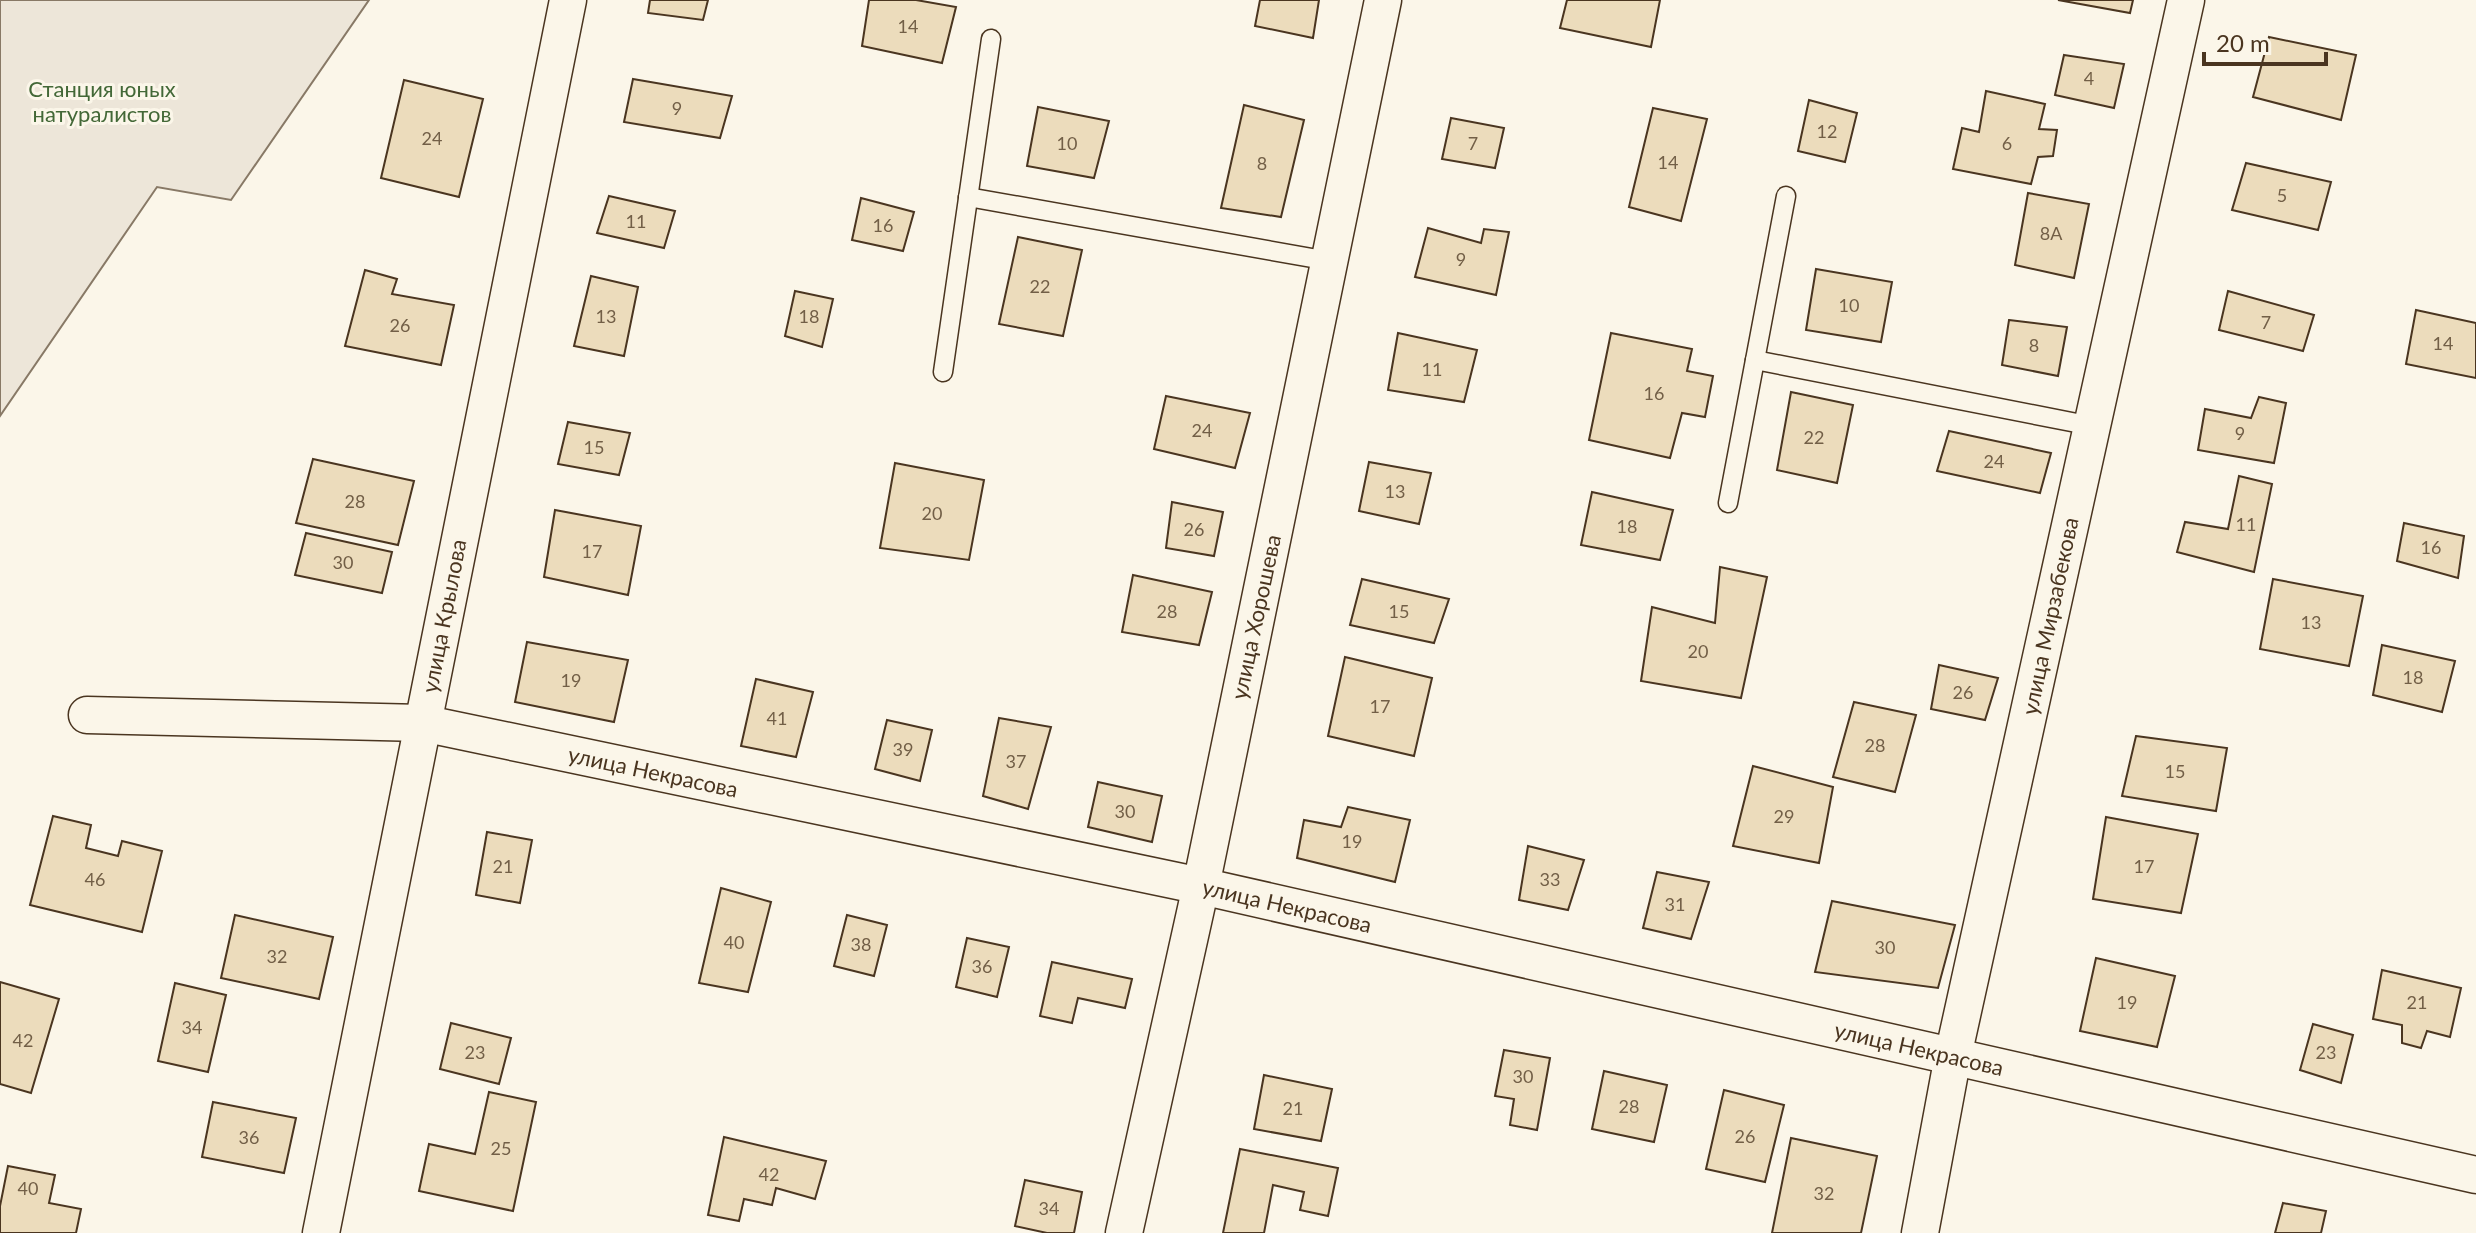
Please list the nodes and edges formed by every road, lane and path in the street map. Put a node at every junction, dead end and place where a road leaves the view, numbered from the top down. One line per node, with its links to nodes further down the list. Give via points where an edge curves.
1 (568, 0): 13 (street, улица Крылова)
2 (1383, 0): 7 (street, улица Хорошева)
3 (2186, 0): 10 (street, улица Мирзабекова)
4 (991, 39): 6 (lane)
5 (1786, 196): 8 (lane)
6 (968, 197): 7 (lane); 9 (lane)
7 (1329, 261): 14 (street, улица Хорошева)
8 (1755, 360): 10 (lane); 11 (lane)
9 (943, 372)
10 (2092, 426): 15 (street, улица Мирзабекова)
11 (1728, 503)
12 (87, 715): 13 (street, улица Некрасова)
13 (422, 723): 14 (street, улица Некрасова); 17 (street, улица Крылова)
14 (1201, 886): 15 (street, улица Некрасова); 18 (street, улица Хорошева)
15 (1953, 1056): 16 (street, улица Некрасова); 19 (street, улица Мирзабекова)
16 (2476, 1175)
17 (321, 1233)
18 (1124, 1233)
19 (1920, 1233)

